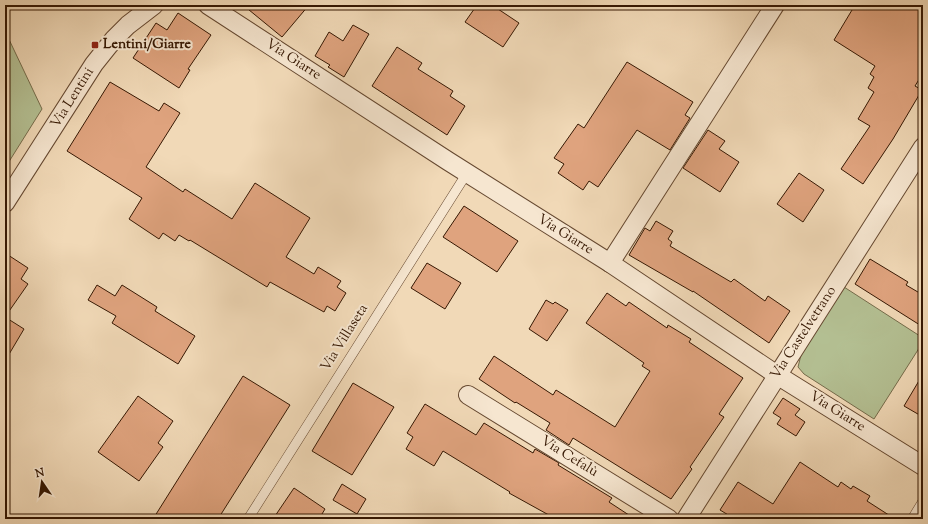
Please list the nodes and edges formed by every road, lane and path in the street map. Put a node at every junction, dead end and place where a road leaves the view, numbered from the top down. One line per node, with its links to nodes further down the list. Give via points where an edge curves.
1 (154, 5): 6 (street, Via Lentini, via 118,36 98,59)
2 (208, 5): 5 (street, Via Giarre)
3 (775, 5): 7 (street)
4 (923, 147): 8 (street, Via Castelvetrano)
5 (467, 173): 7 (street, Via Giarre); 12 (lane, Via Villaseta)
6 (5, 203)
7 (610, 263): 8 (street, Via Giarre)
8 (777, 375): 10 (street, Via Giarre); 14 (street, Via Castelvetrano)
9 (468, 395): 13 (street, Via Cefalù)
10 (923, 466)
11 (923, 501): 15 (lane)
12 (248, 519)
13 (669, 519)
14 (686, 519)
15 (912, 519)

